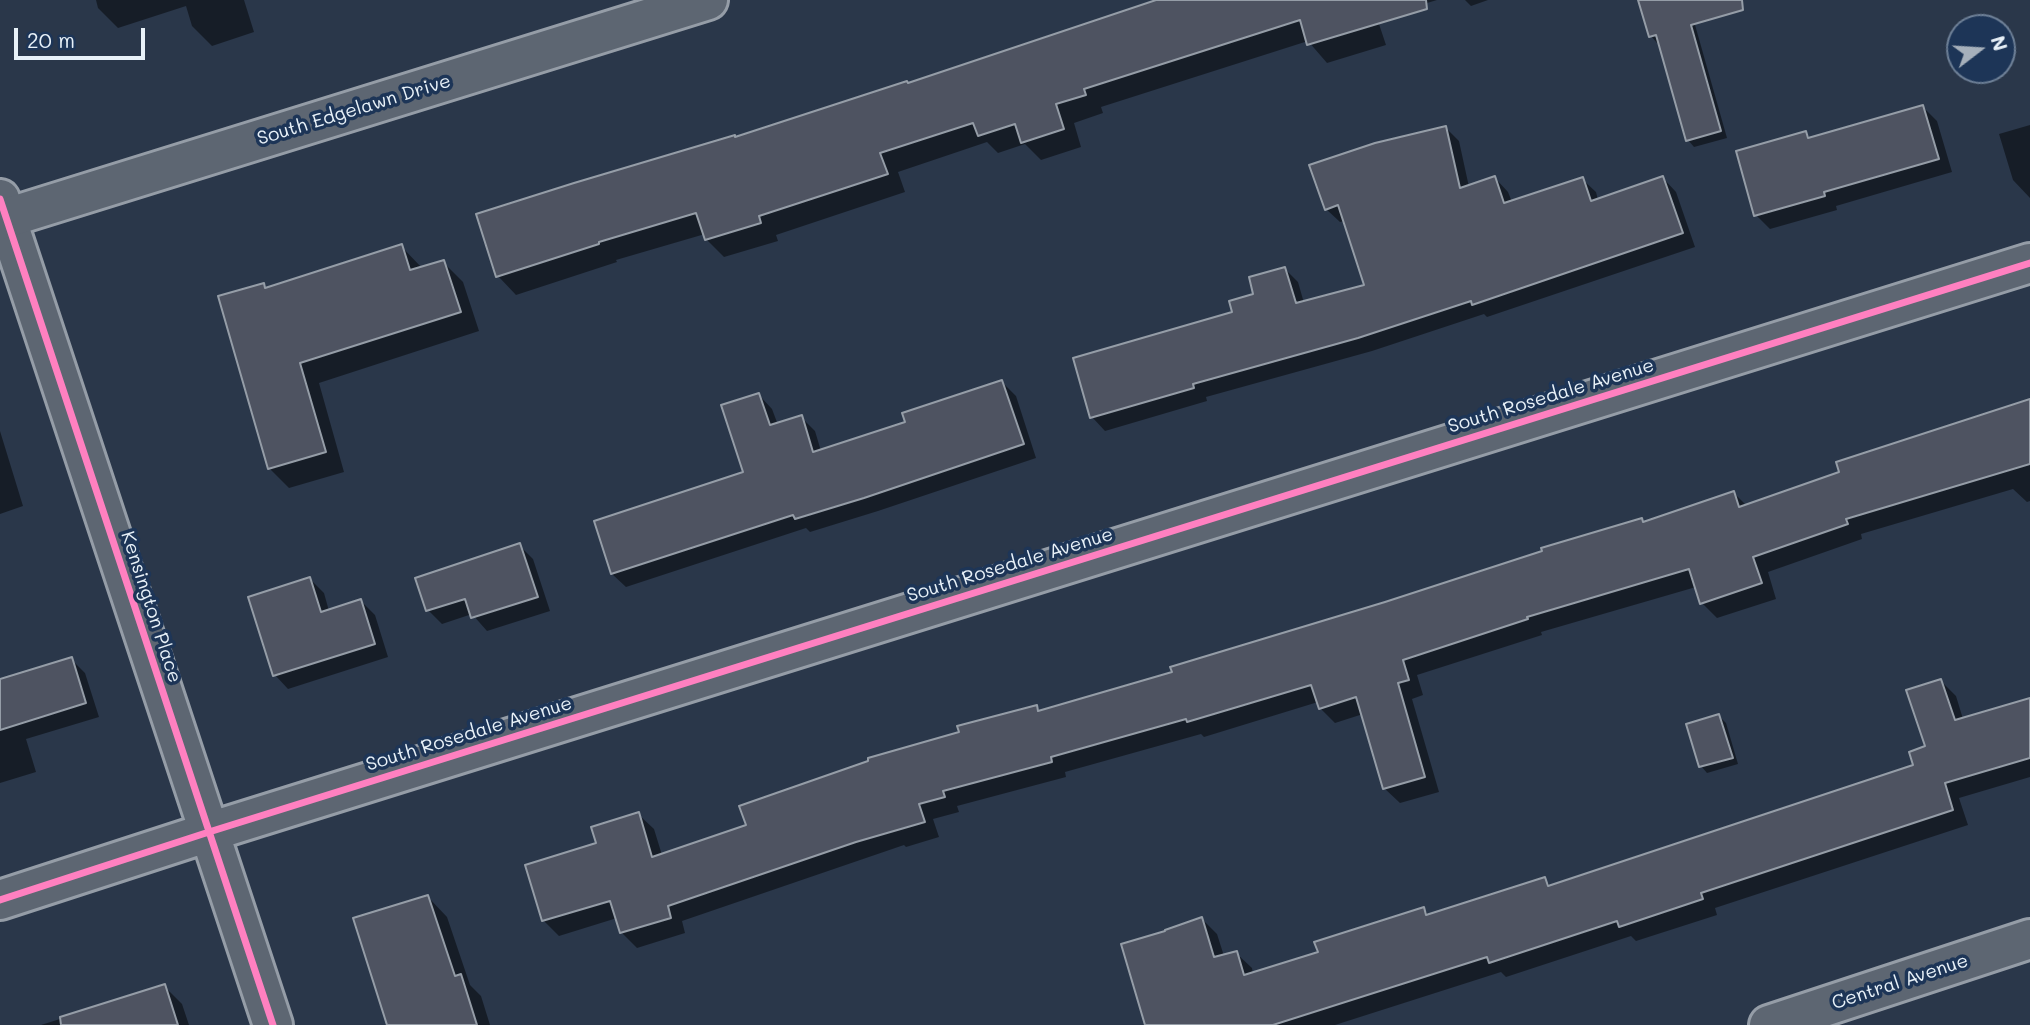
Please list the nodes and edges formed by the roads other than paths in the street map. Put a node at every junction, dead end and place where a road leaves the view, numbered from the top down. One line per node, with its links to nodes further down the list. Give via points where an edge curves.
1 (708, 0): 2 (street, South Edgelawn Drive)
2 (2, 213): 4 (street, Kensington Place)
3 (2030, 263): 4 (street, South Rosedale Avenue)
4 (209, 832): 5 (street, South Rosedale Avenue); 7 (street, Kensington Place)
5 (0, 900)
6 (2030, 939): 8 (street, Central Avenue)
7 (273, 1025)
8 (1769, 1025)

